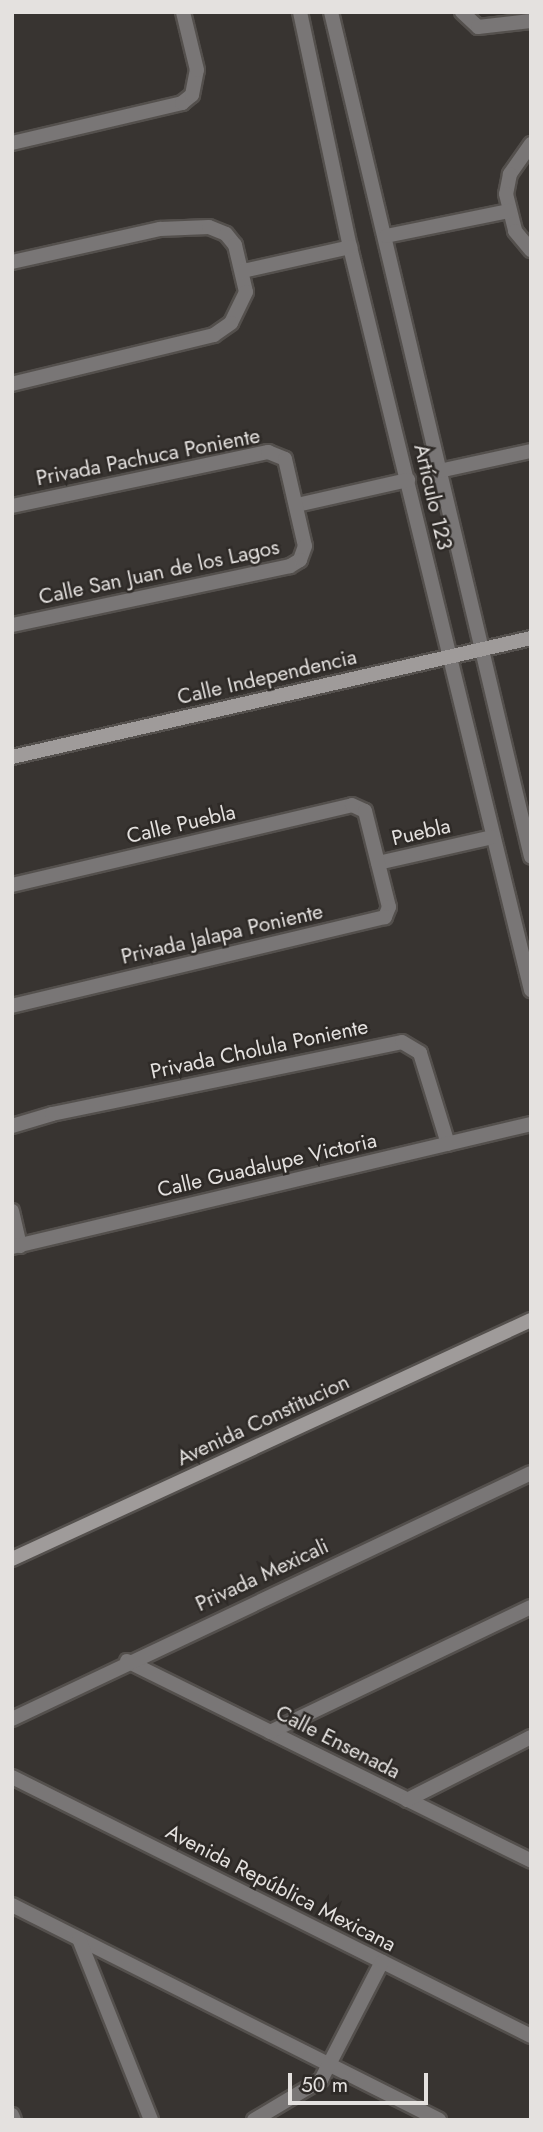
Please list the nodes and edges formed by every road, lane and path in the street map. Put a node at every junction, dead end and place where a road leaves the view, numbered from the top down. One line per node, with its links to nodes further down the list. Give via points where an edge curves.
1 (183, 12): 6 (street, via 197,70 192,95 182,103)
2 (300, 12): 10 (street, Artículo 123)
3 (331, 12): 9 (street, Artículo 123)
4 (462, 12): 5 (street, via 478,27)
5 (531, 21)
6 (12, 143)
7 (531, 144): 8 (street, via 520,153 510,174)
8 (509, 211): 9 (street); 11 (street, via 515,231)
9 (386, 236): 16 (street, Artículo 123)
10 (350, 247): 13 (street); 17 (street, Artículo 123)
11 (531, 250)
12 (12, 262): 13 (street, via 188,225 226,234)
13 (243, 271): 14 (street, via 243,306 214,335)
14 (12, 384)
15 (531, 451): 16 (street)
16 (439, 471): 22 (street, Artículo 123)
17 (408, 480): 18 (street); 23 (street, Artículo 123)
18 (297, 505): 19 (street, Privada Pachuca Poniente, via 285,459 268,452); 20 (street, Calle San Juan de los Lagos, via 304,553 290,566)
19 (12, 506)
20 (12, 625)
21 (531, 638): 22 (street, Calle Independencia)
22 (481, 650): 23 (street, Calle Independencia); 27 (street, Artículo 123)
23 (450, 657): 24 (street, Calle Independencia); 26 (street, Artículo 123)
24 (12, 757)
25 (360, 807): 28 (street, Puebla, via 365,811); 29 (street, Calle Puebla, via 352,805)
26 (492, 837): 28 (street, Puebla); 30 (street, Artículo 123)
27 (531, 857)
28 (378, 863): 31 (street, Privada Jalapa Poniente, via 389,907 385,917)
29 (12, 885)
30 (531, 990)
31 (12, 1006)
32 (531, 1125): 34 (street, Calle Guadalupe Victoria)
33 (12, 1126): 34 (street, Privada Cholula Poniente, via 51,1114 402,1042 420,1053)
34 (448, 1144): 36 (street, Calle Guadalupe Victoria)
35 (12, 1211): 36 (street)
36 (16, 1246)
37 (531, 1320): 39 (street, Avenida Constitucion)
38 (531, 1473): 41 (street, Privada Mexicali)
39 (12, 1559)
40 (531, 1607): 43 (street)
41 (127, 1661): 42 (street, Privada Mexicali); 43 (street, Calle Ensenada)
42 (12, 1719)
43 (270, 1732): 46 (street, Calle Ensenada)
44 (531, 1737): 46 (street)
45 (12, 1777): 50 (street, Avenida República Mexicana)
46 (407, 1800): 47 (street, Calle Ensenada)
47 (531, 1861)
48 (12, 1905): 49 (street)
49 (79, 1939): 52 (street); 53 (street)
50 (382, 1962): 51 (street, Avenida República Mexicana); 52 (street)
51 (531, 2036)
52 (332, 2066): 54 (street, via 303,2093); 55 (street)
53 (151, 2120)
54 (254, 2120)
55 (439, 2120)

